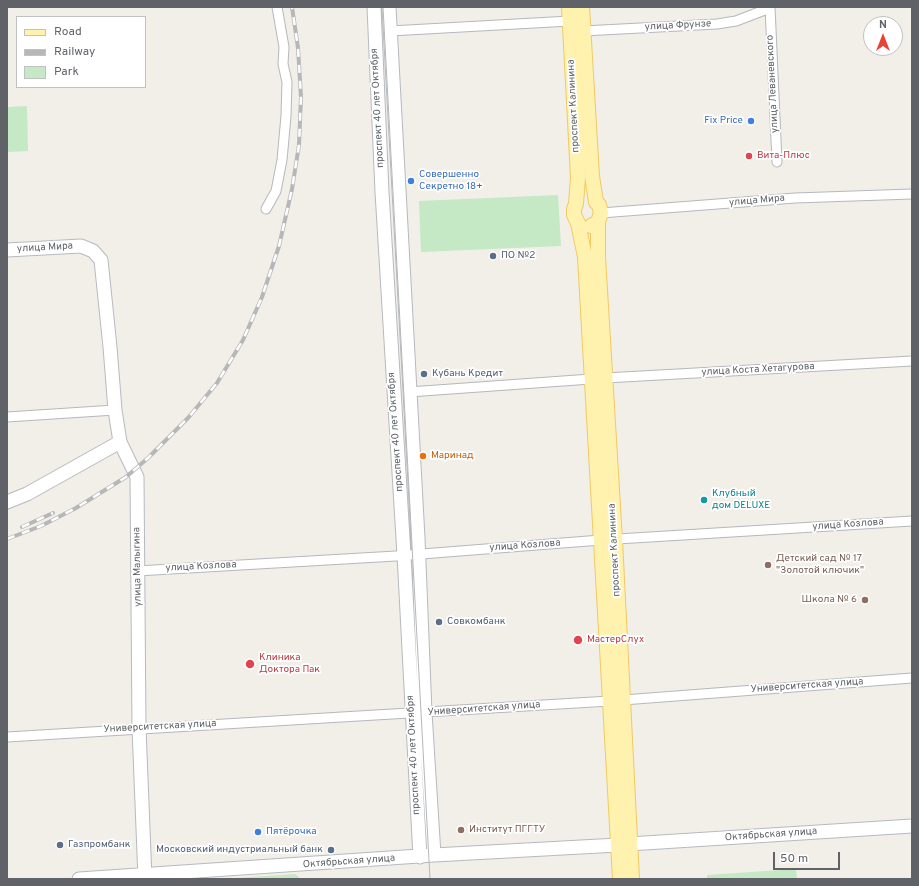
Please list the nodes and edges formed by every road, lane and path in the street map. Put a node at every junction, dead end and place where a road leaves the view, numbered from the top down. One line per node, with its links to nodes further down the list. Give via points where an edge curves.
1 (277, 7): 12 (street, via 287,82 286,116 276,191)
2 (374, 7): 27 (street, проспект 40 лет Октября, via 382,192)
3 (389, 7): 7 (street, проспект 40 лет Октября)
4 (582, 7): 8 (main road, проспект Калинина)
5 (770, 8): 8 (street, улица Фрунзе, via 736,21 718,24); 9 (street, улица Леваневского)
6 (570, 14): 7 (street); 11 (main road, проспект Калинина, via 578,178)
7 (390, 31): 19 (street, проспект 40 лет Октября)
8 (583, 31): 13 (main road, проспект Калинина, via 592,176)
9 (777, 162)
10 (912, 194): 13 (street, улица Мира, via 795,198)
11 (576, 204): 13 (main road, via 588,199); 14 (main road, проспект Калинина, via 574,215)
12 (266, 209)
13 (599, 212): 14 (main road, via 590,226); 18 (main road, проспект Калинина)
14 (578, 223): 18 (main road, проспект Калинина)
15 (7, 250): 16 (street, улица Мира, via 81,246 93,251)
16 (101, 260): 20 (street, улица Малыгина)
17 (912, 361): 18 (street, улица Коста Хетагурова)
18 (598, 378): 19 (street, улица Коста Хетагурова); 25 (main road, проспект Калинина)
19 (409, 392): 26 (street, проспект 40 лет Октября)
20 (115, 410): 21 (street); 22 (street, улица Малыгина)
21 (7, 417)
22 (120, 442): 23 (street, via 27,494); 28 (street, улица Малыгина, via 137,477)
23 (7, 502)
24 (912, 521): 25 (street, улица Козлова)
25 (608, 540): 26 (street, улица Козлова); 30 (main road, проспект Калинина)
26 (419, 554): 27 (street, улица Козлова); 31 (street, проспект 40 лет Октября)
27 (404, 555): 28 (street, улица Козлова); 31 (street, проспект 40 лет Октября)
28 (137, 571): 32 (street, улица Малыгина)
29 (912, 678): 30 (street, Университетская улица)
30 (616, 701): 31 (street, Университетская улица); 35 (main road, проспект Калинина)
31 (419, 713): 32 (street, Университетская улица); 36 (street, проспект 40 лет Октября); 37 (street, проспект 40 лет Октября)
32 (139, 728): 33 (street, Университетская улица); 38 (street, улица Малыгина)
33 (7, 736)
34 (912, 826): 35 (street, Октябрьская улица)
35 (624, 844): 36 (street, Октябрьская улица); 40 (main road, проспект Калинина); 41 (main road, проспект Калинина)
36 (434, 855): 37 (street, Октябрьская улица)
37 (420, 857): 38 (street, Октябрьская улица)
38 (145, 877): 39 (street, Октябрьская улица)
39 (80, 879)
40 (620, 879)
41 (632, 879)

